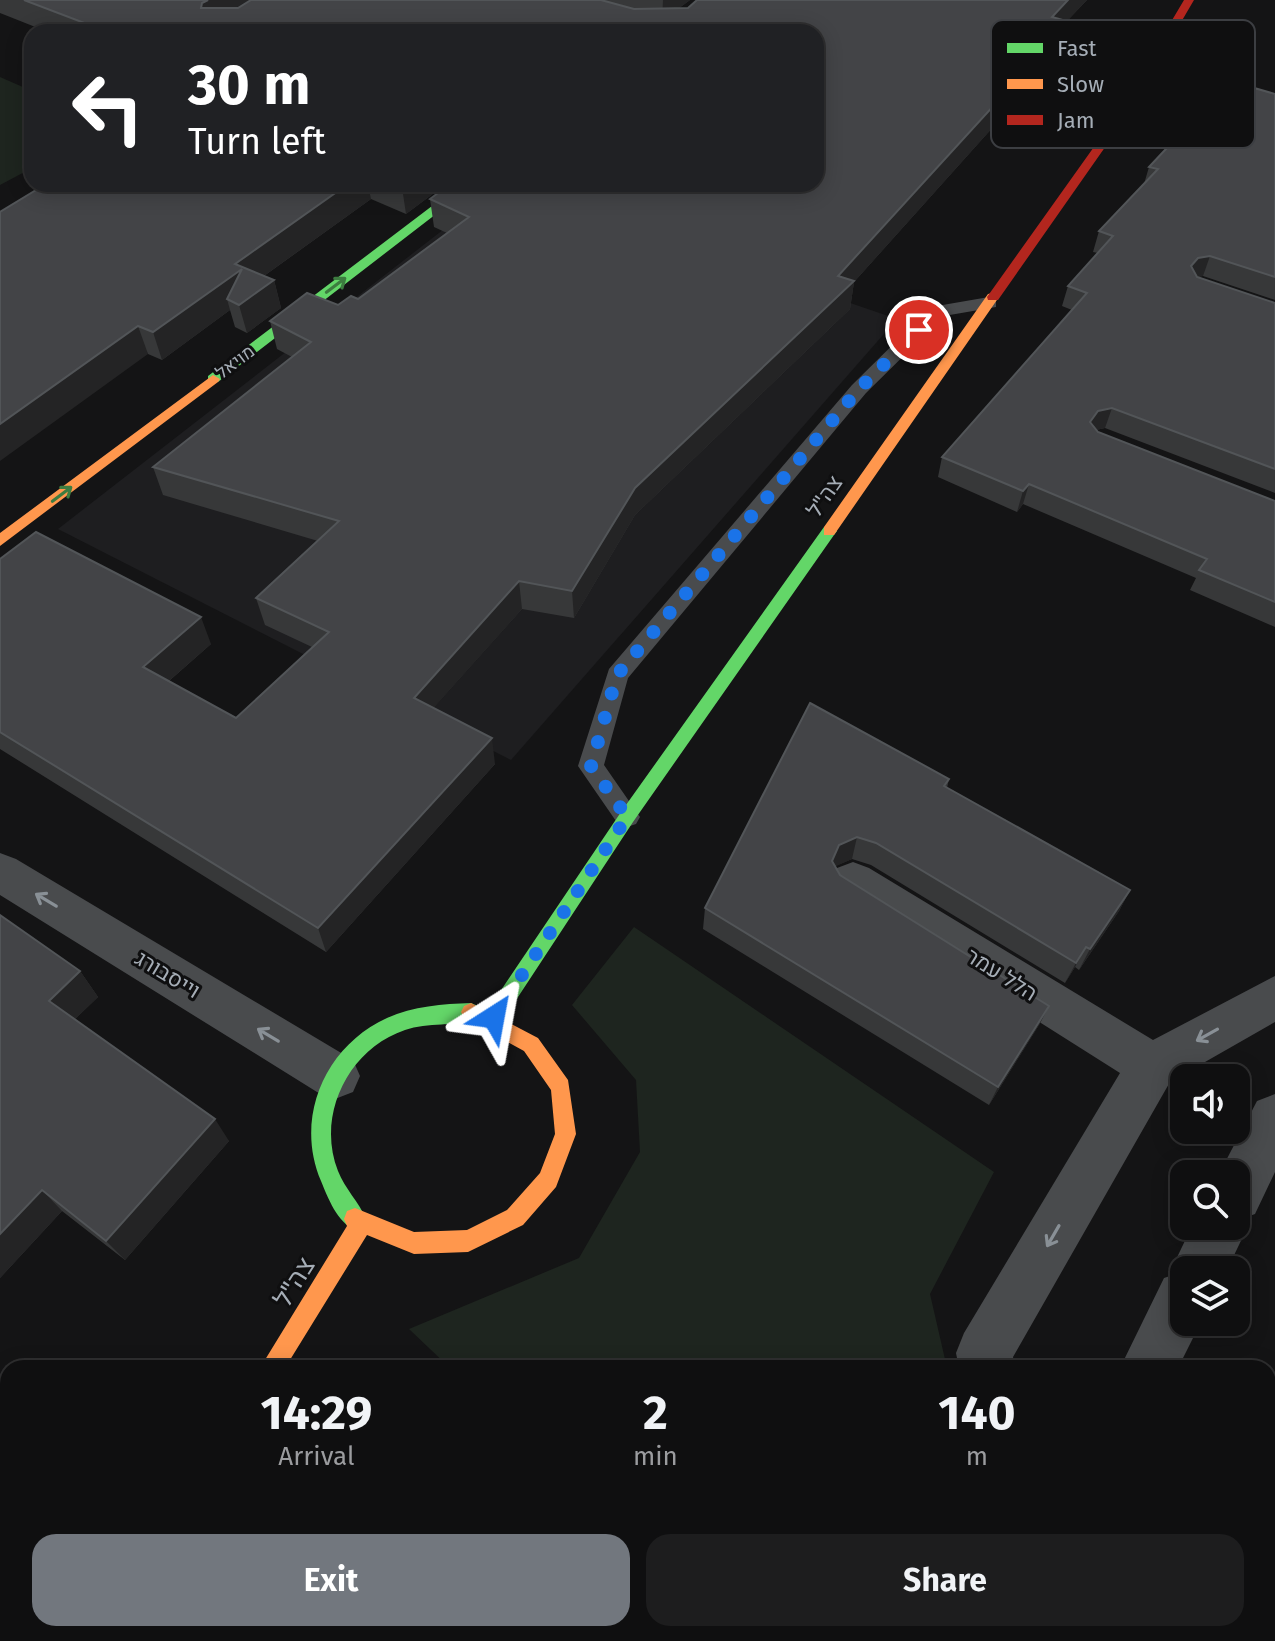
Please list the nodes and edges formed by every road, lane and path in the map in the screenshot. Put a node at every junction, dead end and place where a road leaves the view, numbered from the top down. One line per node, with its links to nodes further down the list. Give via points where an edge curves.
1 (1189, 0): 2 (street, צה"ל)
2 (1177, 20)
3 (1098, 148): 5 (street, צה"ל)
4 (458, 192): 6 (street, מויאל, one-way to 4)
5 (989, 303): 7 (street, צה"ל); 7 (lane, via 938,311 859,389 617,675 591,766)
6 (0, 541)
7 (627, 817): 11 (street, צה"ל)
8 (0, 872): 13 (street, וייסבורג, one-way to 8)
9 (853, 881): 12 (street, הלל עמר)
10 (1275, 997): 12 (street, one-way to 12)
11 (494, 1017): 13 (street, via 429,1013 381,1030 348,1057); 16 (street, via 538,1046 565,1092 569,1112 563,1153 535,1202 498,1230 439,1248 394,1243)
12 (1152, 1066): 19 (street, one-way to 19, via 984,1353)
13 (335, 1076): 16 (street, via 319,1114 317,1155 337,1204)
14 (1270, 1140): 15 (street)
15 (1250, 1173)
16 (361, 1224): 18 (street, צה"ל)
17 (1170, 1325): 20 (street)
18 (277, 1360)
19 (985, 1360)
20 (1152, 1360)

